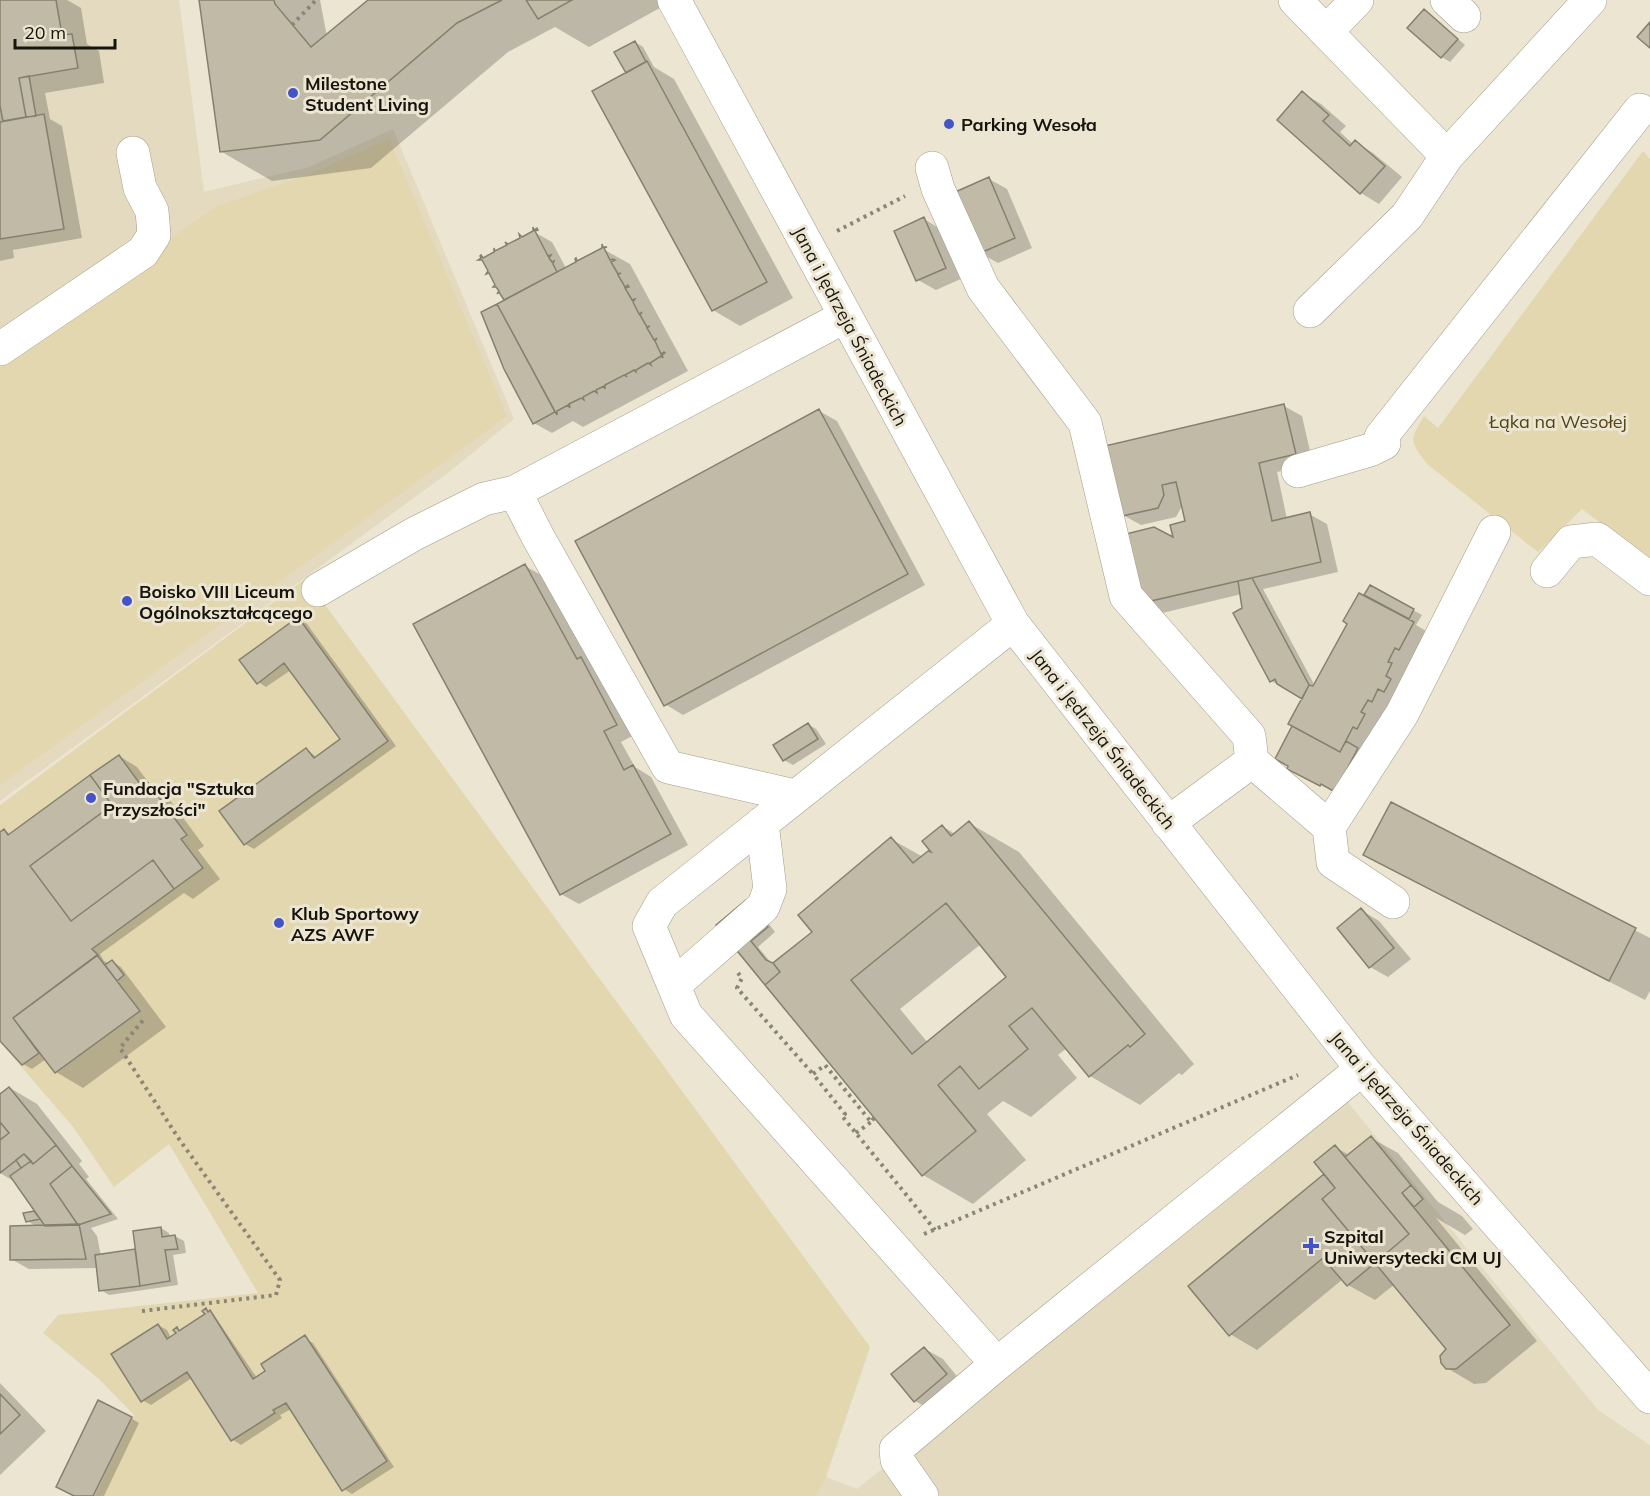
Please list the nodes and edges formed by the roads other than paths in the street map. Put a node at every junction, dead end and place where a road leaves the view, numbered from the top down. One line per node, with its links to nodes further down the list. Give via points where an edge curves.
1 (674, 0): 11 (street, Jana i Jędrzeja Śniadeckich)
2 (1295, 0): 5 (street)
3 (1357, 0): 5 (street)
4 (1590, 0): 8 (street)
5 (1326, 32): 8 (street)
6 (1641, 110): 13 (street, via 1383,440 1370,450)
7 (133, 153): 12 (street, via 140,188 152,212 154,235 144,252)
8 (1447, 156): 10 (street, via 1407,216)
9 (923, 180): 20 (street, via 938,189 983,288 1085,423 1126,596 1250,736)
10 (1310, 311)
11 (844, 316): 14 (street); 19 (street, Jana i Jędrzeja Śniadeckich)
12 (0, 349)
13 (1298, 471)
14 (515, 492): 18 (street, via 484,499); 21 (street, via 668,767)
15 (1494, 532): 24 (street, via 1402,714)
16 (1547, 571): 17 (street, via 1571,542 1597,540)
17 (1650, 579)
18 (318, 590)
19 (1013, 624): 21 (street); 23 (street, Jana i Jędrzeja Śniadeckich)
20 (1252, 761): 23 (street); 24 (street)
21 (795, 796): 22 (street)
22 (762, 823): 26 (street, via 770,889 763,907); 26 (street, via 662,903 649,926)
23 (1168, 823): 27 (street, Jana i Jędrzeja Śniadeckich)
24 (1329, 828): 25 (street, via 1333,862)
25 (1393, 902)
26 (674, 985): 28 (street, via 686,1015)
27 (1362, 1069): 28 (street); 29 (street, Jana i Jędrzeja Śniadeckich)
28 (997, 1364): 30 (street, via 896,1449 897,1460)
29 (1650, 1397)
30 (922, 1496)

